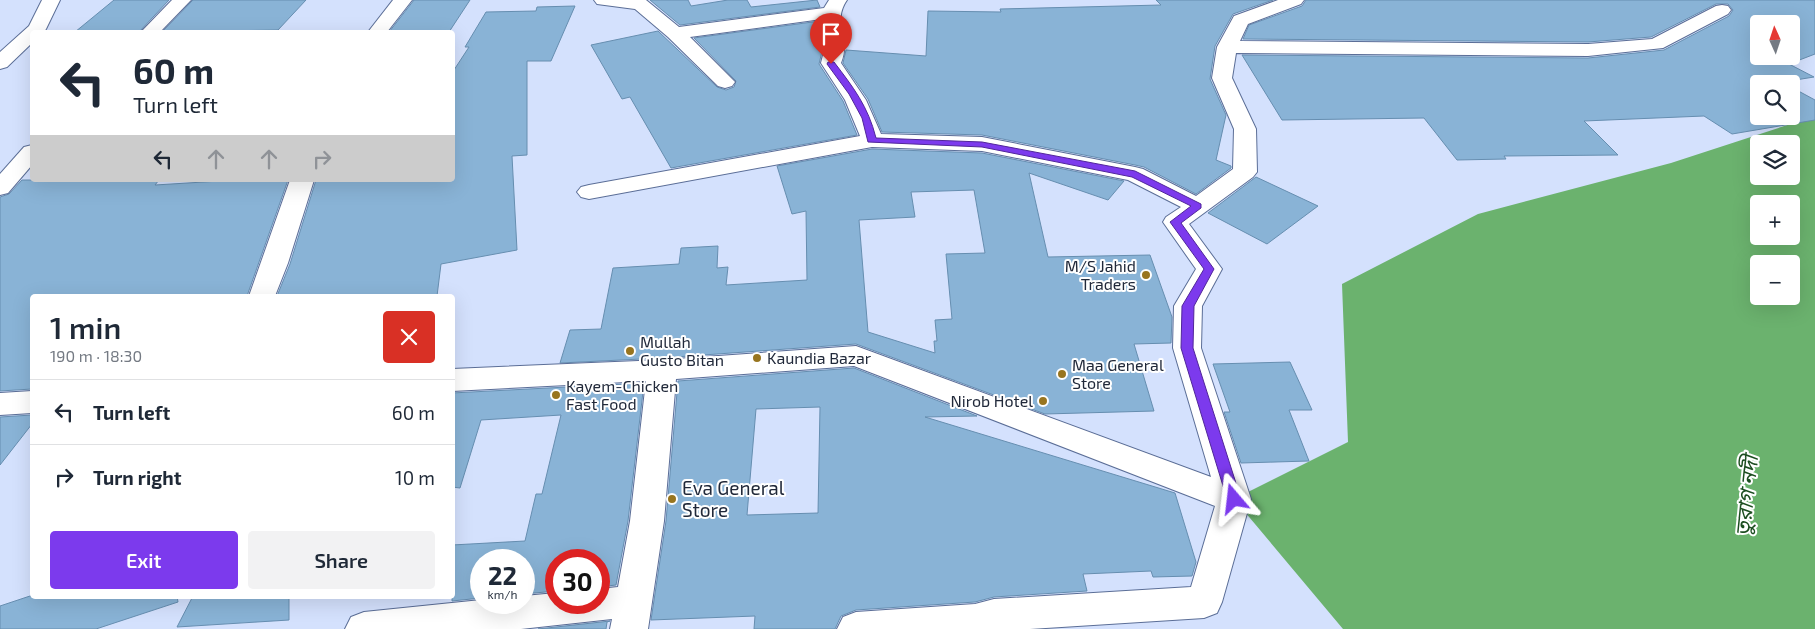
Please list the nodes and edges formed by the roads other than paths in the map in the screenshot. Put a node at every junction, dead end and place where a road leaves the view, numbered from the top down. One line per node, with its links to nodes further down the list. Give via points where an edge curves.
1 (51, 0): 8 (street)
2 (182, 0): 9 (street)
3 (402, 0): 10 (street)
4 (603, 0): 11 (street, via 640,4)
5 (1295, 0): 13 (street, via 1241,20)
6 (835, 6): 11 (street); 16 (street, via 831,15 836,41 831,64 867,118)
7 (1722, 10): 13 (street, via 1656,44 1588,50)
8 (36, 30)
9 (152, 30)
10 (379, 30)
11 (675, 33): 15 (street)
12 (30, 36): 14 (street)
13 (1227, 47): 21 (street, via 1222,78 1245,129 1245,172)
14 (0, 62)
15 (725, 82)
16 (872, 140): 20 (street); 21 (street, via 982,144 1135,174)
17 (30, 154): 19 (street)
18 (301, 182): 22 (street)
19 (0, 188)
20 (590, 192)
21 (1198, 206): 27 (street, via 1175,222 1209,269 1188,306 1187,348)
22 (263, 294)
23 (662, 370): 24 (street); 27 (street, via 856,356); 28 (street, via 647,521)
24 (455, 380)
25 (30, 402): 26 (street)
26 (0, 404)
27 (1234, 499): 30 (street, via 1204,602 994,615 975,620)
28 (631, 615): 29 (street)
29 (364, 629)
30 (856, 629)

